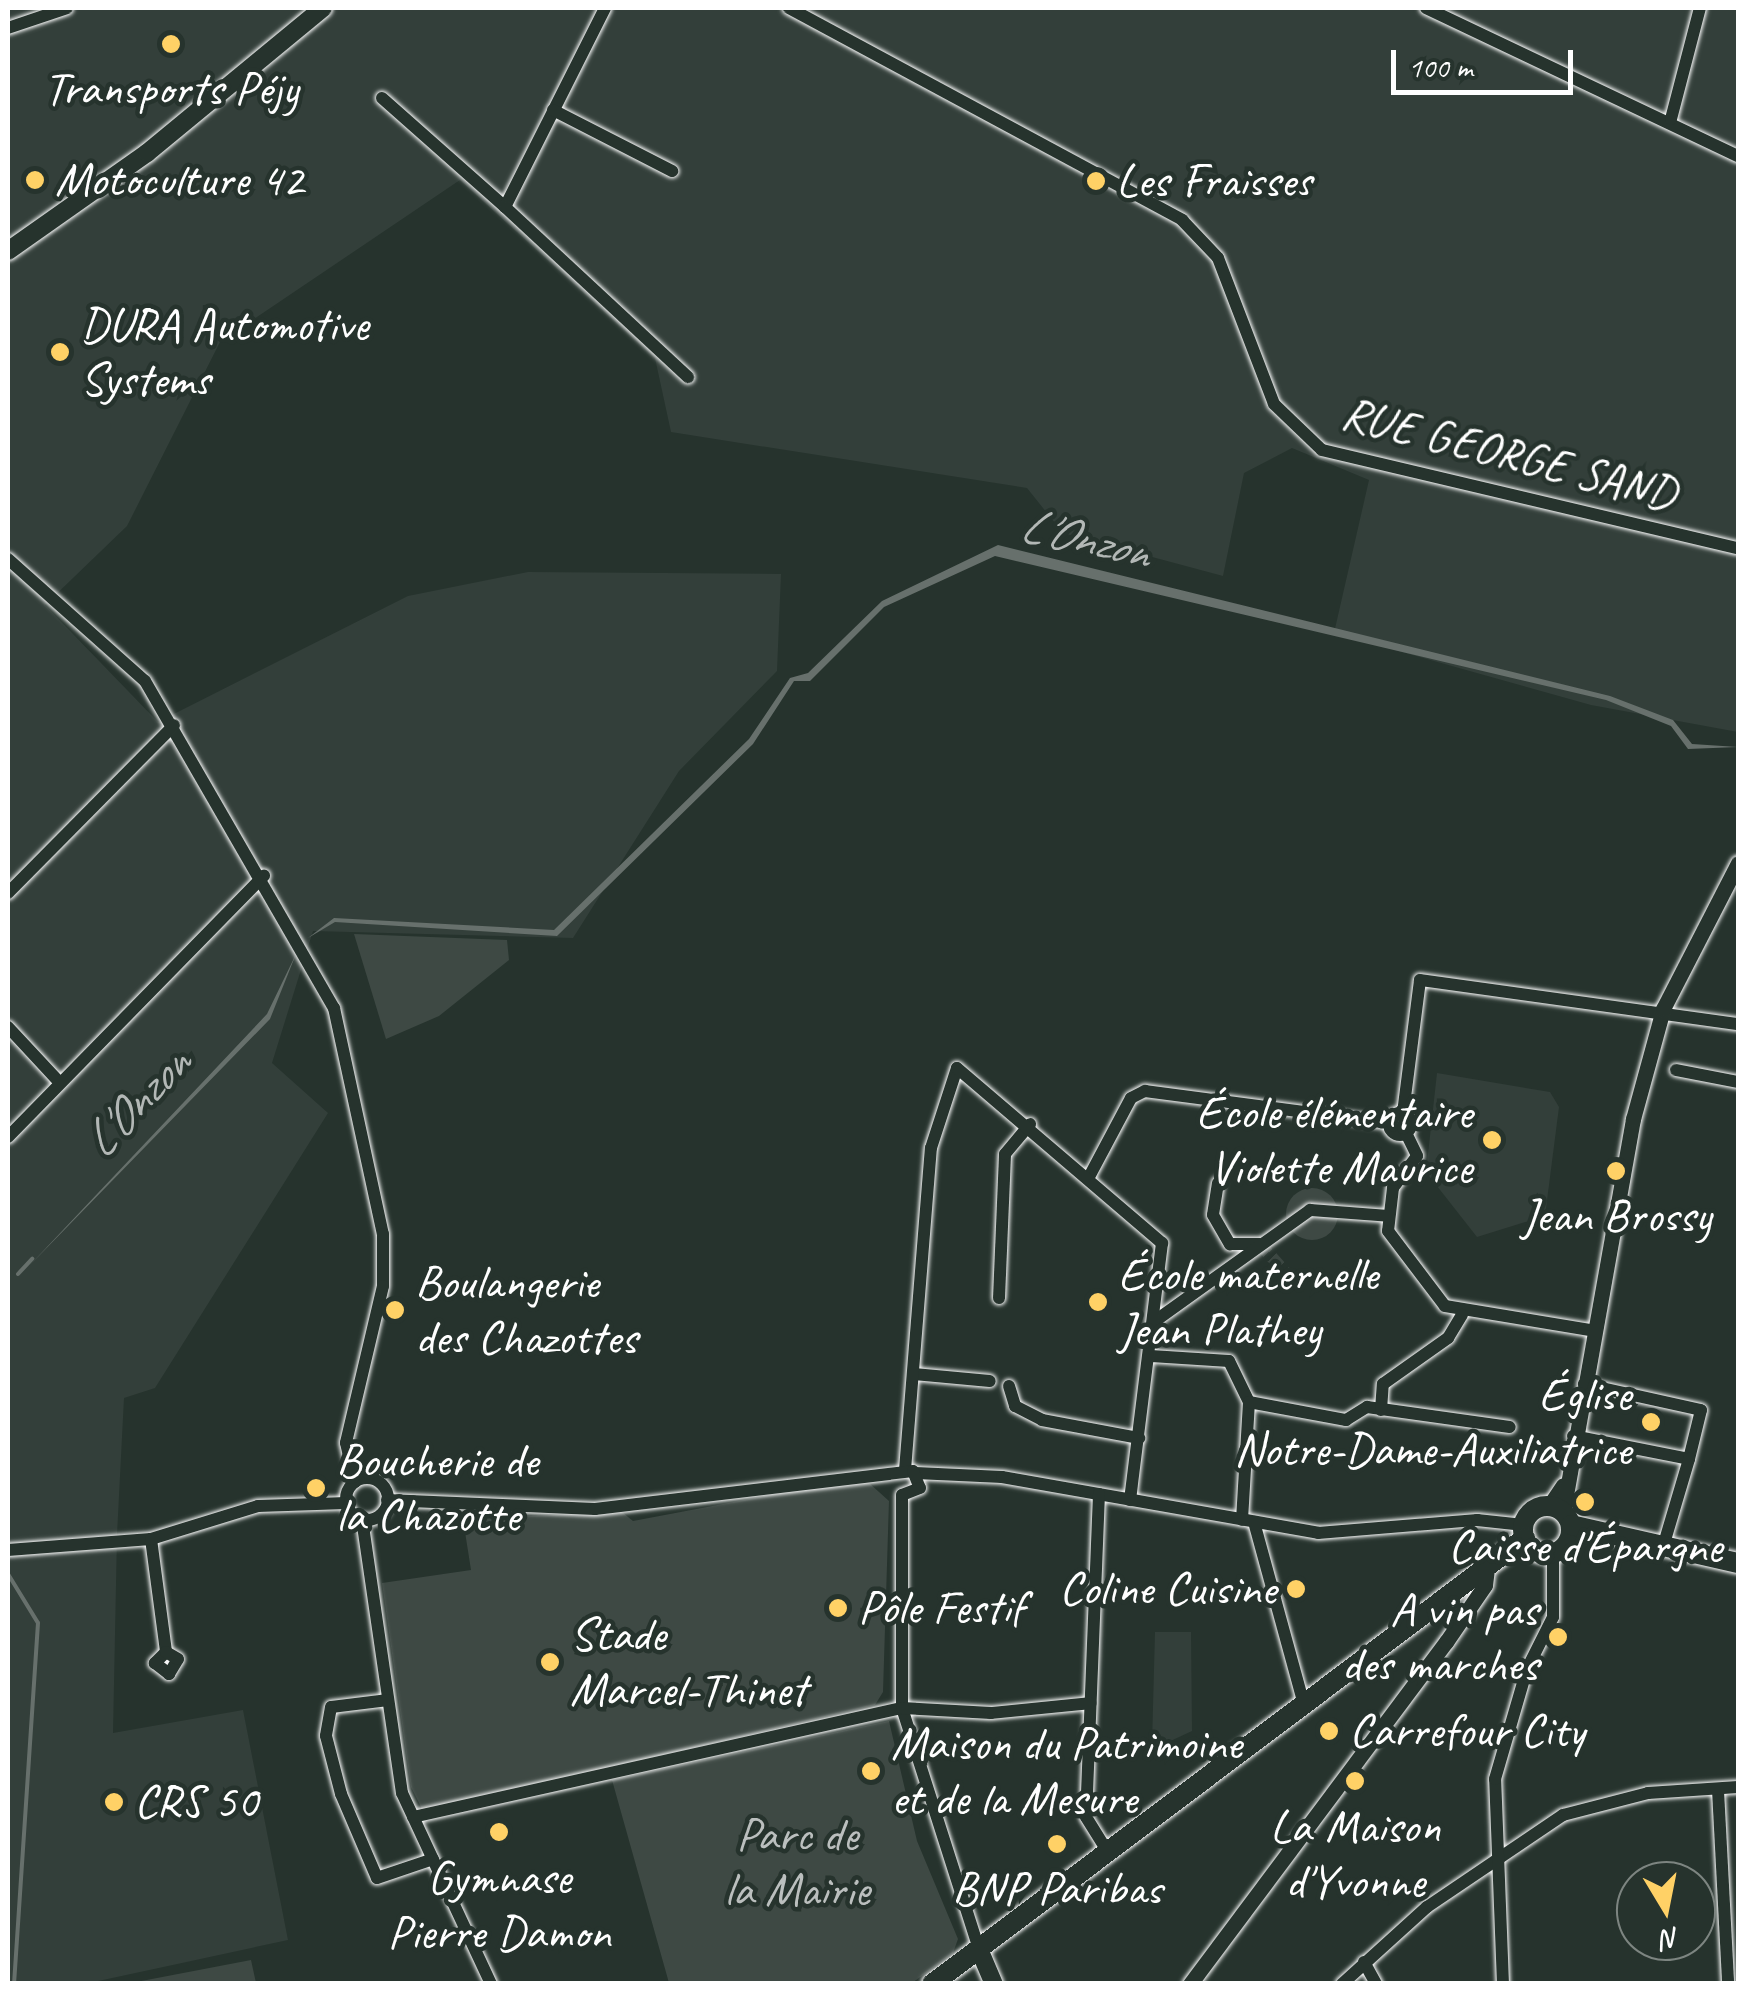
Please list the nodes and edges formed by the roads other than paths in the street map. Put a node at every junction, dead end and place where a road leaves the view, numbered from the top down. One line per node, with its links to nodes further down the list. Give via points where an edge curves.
1 (67, 8): 7 (street)
2 (322, 8): 14 (main road, via 162,142)
3 (605, 8): 9 (street)
4 (788, 8): 16 (street, RUE GEORGE SAND, via 1182,220 1218,258 1274,404 1322,450)
5 (1426, 8): 10 (street)
6 (1700, 8): 10 (street)
7 (8, 28)
8 (382, 98): 13 (street)
9 (553, 110): 12 (street); 13 (street)
10 (1671, 119): 11 (street)
11 (1738, 156)
12 (672, 171)
13 (504, 207): 15 (street)
14 (8, 252)
15 (688, 376)
16 (1738, 548)
17 (8, 558): 18 (street, via 145,681)
18 (174, 726): 20 (street); 21 (street)
19 (1738, 863): 22 (street)
20 (264, 876): 27 (street); 53 (street, via 334,1008 384,1234 383,1286 346,1443)
21 (8, 893)
22 (1663, 1009): 23 (street); 28 (street, via 1420,980); 40 (street)
23 (1738, 1024)
24 (8, 1027): 27 (street)
25 (1676, 1070): 26 (street)
26 (1738, 1082)
27 (60, 1083): 32 (street)
28 (1403, 1113): 29 (street); 31 (street)
29 (1389, 1122): 31 (street); 33 (street, via 1145,1091 1131,1098)
30 (1030, 1124): 33 (street); 37 (street, via 1005,1154); 42 (street, via 958,1068 931,1148)
31 (1406, 1134): 35 (street, via 1417,1156 1393,1188)
32 (8, 1136)
33 (1089, 1177): 39 (street, via 1162,1243)
34 (1218, 1183): 36 (street, via 1213,1215 1230,1244)
35 (1389, 1216): 36 (street, via 1310,1210); 38 (street, via 1388,1231 1445,1306)
36 (1260, 1244): 39 (street)
37 (999, 1298)
38 (1462, 1315): 40 (street); 47 (street, via 1448,1338 1383,1384)
39 (1155, 1321): 41 (street)
40 (1596, 1331): 44 (street)
41 (1151, 1356): 46 (street, via 1229,1361); 50 (street)
42 (914, 1374): 43 (street); 52 (street)
43 (990, 1381)
44 (1584, 1384): 49 (street); 51 (street, via 1701,1410)
45 (1009, 1386): 50 (street, via 1015,1406 1042,1420)
46 (1249, 1402): 47 (street, via 1346,1420); 61 (street)
47 (1382, 1410): 48 (street)
48 (1510, 1427)
49 (1573, 1436): 51 (street); 59 (street)
50 (1139, 1438): 57 (street)
51 (1690, 1459): 64 (street)
52 (906, 1473): 54 (street); 55 (street); 55 (street, via 920,1488); 56 (street, via 870,1470 595,1509)
53 (355, 1482): 56 (street, via 377,1481); 58 (street)
54 (1099, 1494): 57 (street); 72 (street)
55 (902, 1495): 73 (street)
56 (388, 1500): 60 (street)
57 (1130, 1500): 61 (street)
58 (346, 1503): 60 (street); 63 (street, via 258,1506)
59 (1561, 1514): 62 (main road); 64 (main road); 66 (main road)
60 (362, 1520): 70 (street)
61 (1248, 1521): 62 (street, via 1318,1533 1477,1520); 71 (street)
62 (1524, 1531): 66 (main road); 67 (main road)
63 (151, 1539): 65 (street); 69 (street)
64 (1663, 1547): 68 (main road)
65 (8, 1550)
66 (1552, 1553): 79 (street, via 1553,1617 1527,1669 1495,1779)
67 (1485, 1563): 71 (main road); 85 (street, via 1485,1585)
68 (1738, 1563)
69 (166, 1652)
70 (388, 1700): 76 (street); 78 (street, via 331,1707 326,1736 341,1794 377,1878)
71 (1303, 1701): 77 (main road)
72 (1091, 1703): 73 (street, via 992,1713); 77 (street, via 1086,1817)
73 (902, 1708): 76 (street); 80 (street)
74 (1738, 1786): 75 (street)
75 (1718, 1790): 79 (street, via 1648,1794 1562,1815); 89 (street)
76 (413, 1817): 78 (street)
77 (1108, 1850): 80 (main road)
78 (433, 1859): 82 (street)
79 (1497, 1861): 81 (street); 88 (street)
80 (979, 1950): 83 (main road); 84 (main road)
81 (1364, 1962): 86 (street); 87 (street)
82 (491, 1984)
83 (932, 1984)
84 (994, 1984)
85 (1190, 1984)
86 (1342, 1984)
87 (1376, 1984)
88 (1503, 1984)
89 (1728, 1984)

